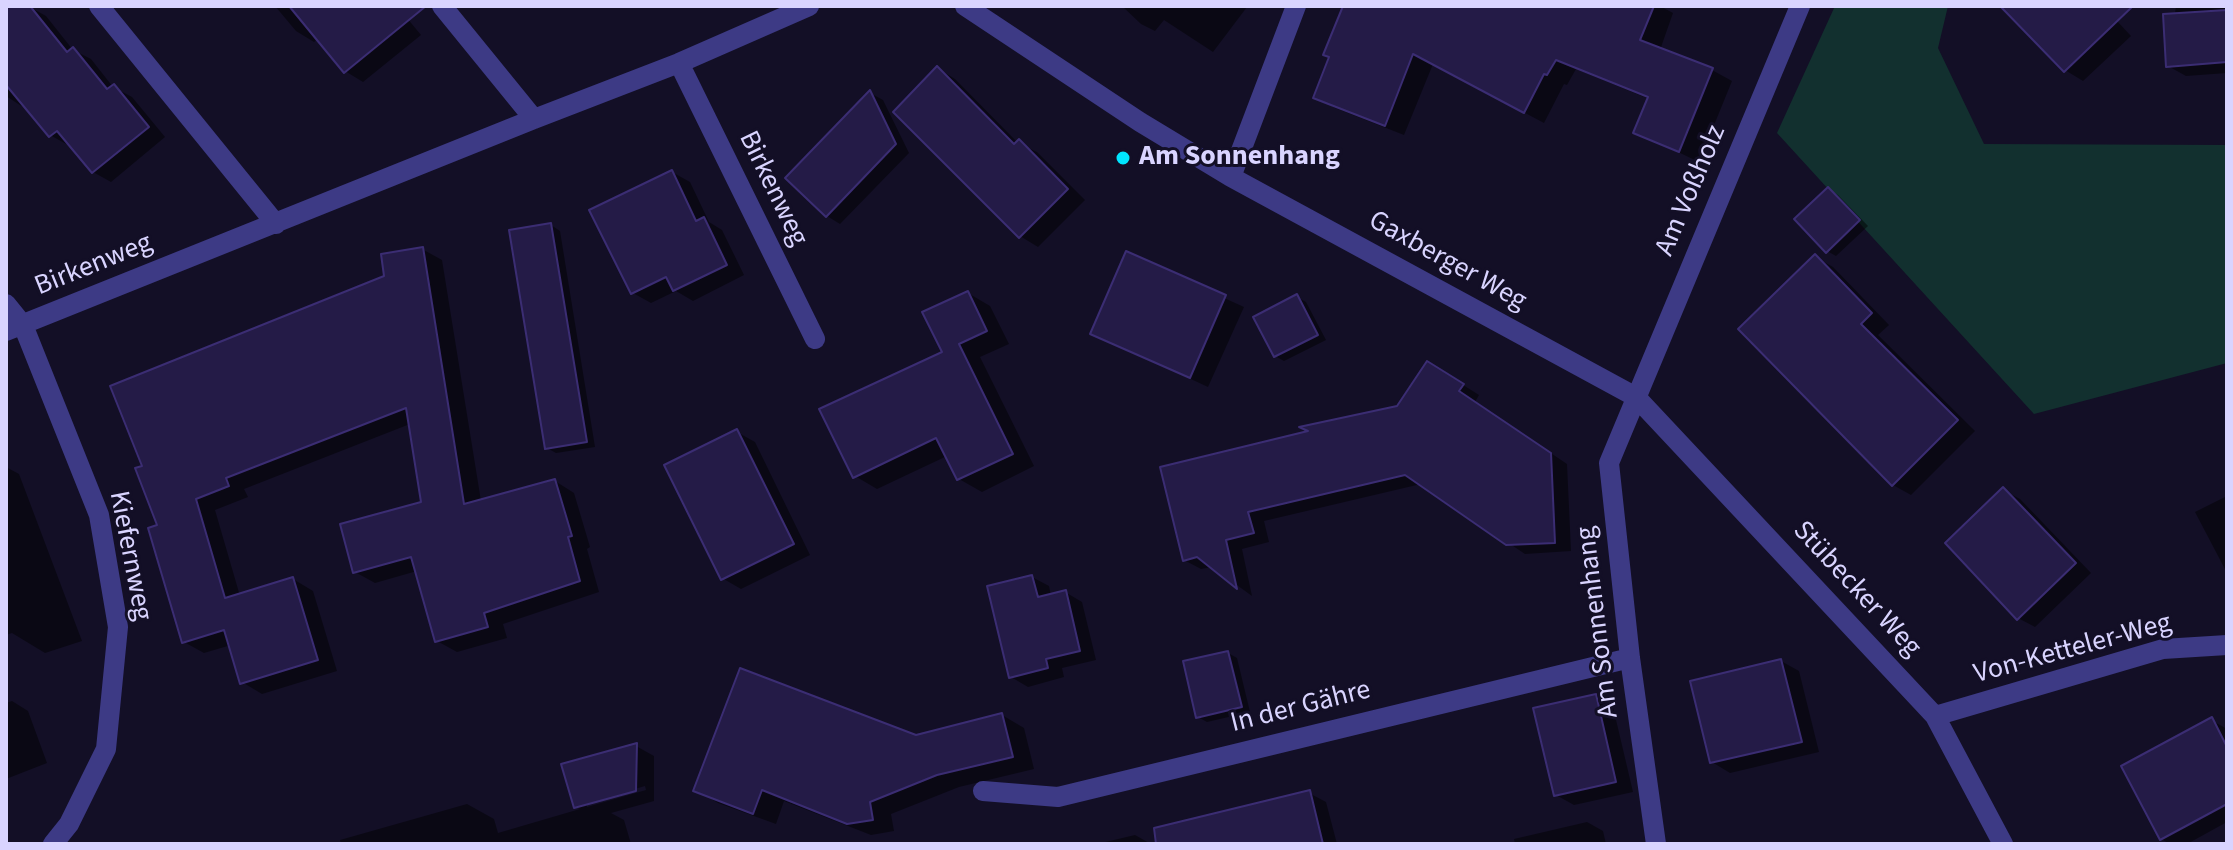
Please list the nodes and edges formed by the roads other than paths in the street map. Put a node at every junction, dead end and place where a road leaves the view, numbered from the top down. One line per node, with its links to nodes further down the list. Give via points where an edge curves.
1 (99, 6): 10 (street)
2 (442, 6): 8 (street)
3 (809, 6): 7 (street, Birkenweg)
4 (965, 6): 9 (street, Gaxberger Weg)
5 (1296, 6): 9 (street)
6 (1800, 6): 14 (street, Am Voßholz)
7 (679, 63): 8 (street, Birkenweg); 13 (street, Birkenweg)
8 (534, 119): 10 (street, Birkenweg)
9 (1231, 177): 14 (street, Gaxberger Weg)
10 (276, 224): 12 (street, Birkenweg)
11 (6, 304): 12 (street, Birkenweg)
12 (14, 328): 19 (street, Kiefernweg, via 99,515 118,627 106,749 69,824)
13 (815, 339)
14 (1636, 397): 16 (street, Am Sonnenhang, via 1609,463); 17 (street, Stübecker Weg)
15 (2227, 645): 17 (street, Von-Ketteler-Weg, via 2163,649)
16 (1630, 658): 18 (street, In der Gähre, via 1058,797); 20 (street, Am Sonnenhang)
17 (1935, 716): 21 (street, Stübecker Weg)
18 (983, 791)
19 (53, 844)
20 (1656, 844)
21 (2003, 844)

